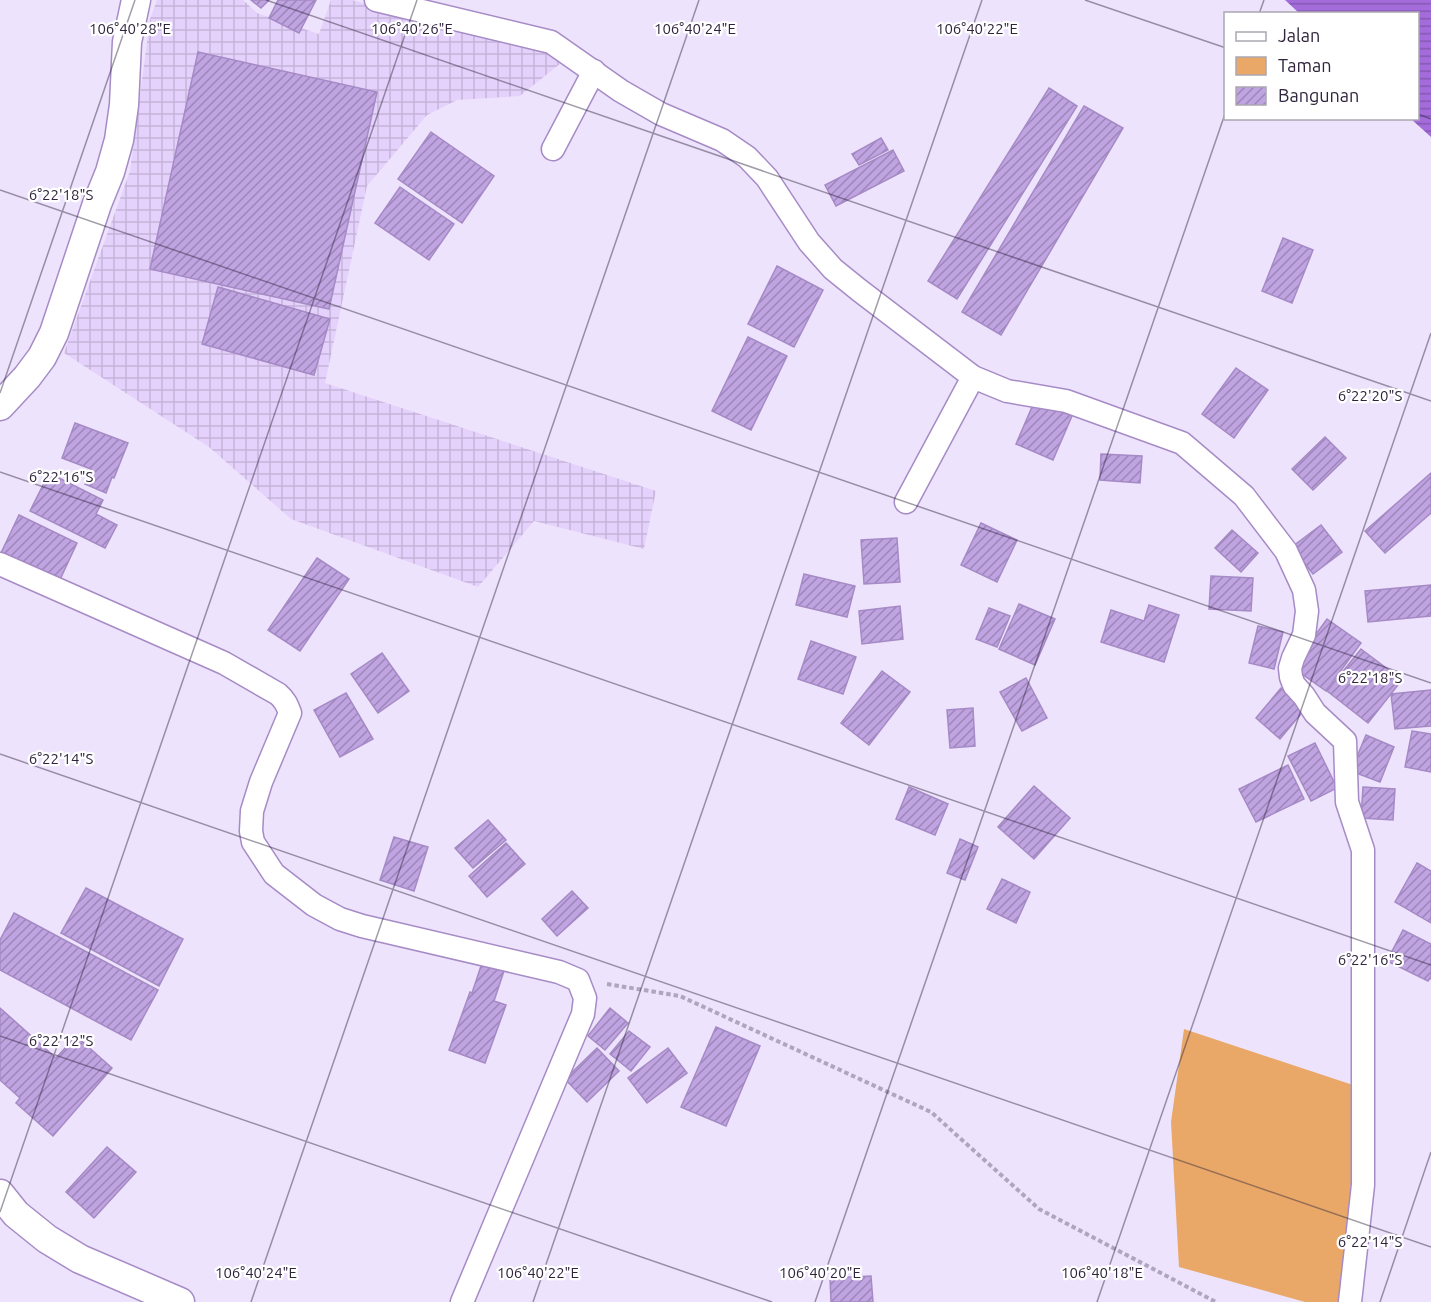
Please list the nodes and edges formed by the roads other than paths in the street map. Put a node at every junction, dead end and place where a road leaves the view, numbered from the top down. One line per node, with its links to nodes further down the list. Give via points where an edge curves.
1 (136, 0): 6 (street, via 127,42 119,140 110,172 54,333 27,377)
2 (376, 0): 3 (street, via 551,42)
3 (594, 71): 4 (street); 5 (street, via 661,114 722,140 747,158 767,178 809,242 833,269)
4 (554, 149)
5 (973, 377): 7 (street); 12 (street, via 1007,391 1066,401 1182,443 1244,496 1286,551 1305,590 1304,635 1290,668 1292,677 1315,713 1345,741 1347,802 1363,850 1363,1185)
6 (0, 406)
7 (906, 502)
8 (0, 564): 11 (street, via 224,663 284,699 290,713 261,782 252,811 251,831 253,842 274,874 314,905 362,926 575,978 585,999 583,1014)
9 (0, 1194): 10 (street, via 16,1214 46,1239 80,1259)
10 (180, 1302)
11 (462, 1302)
12 (1350, 1302)

